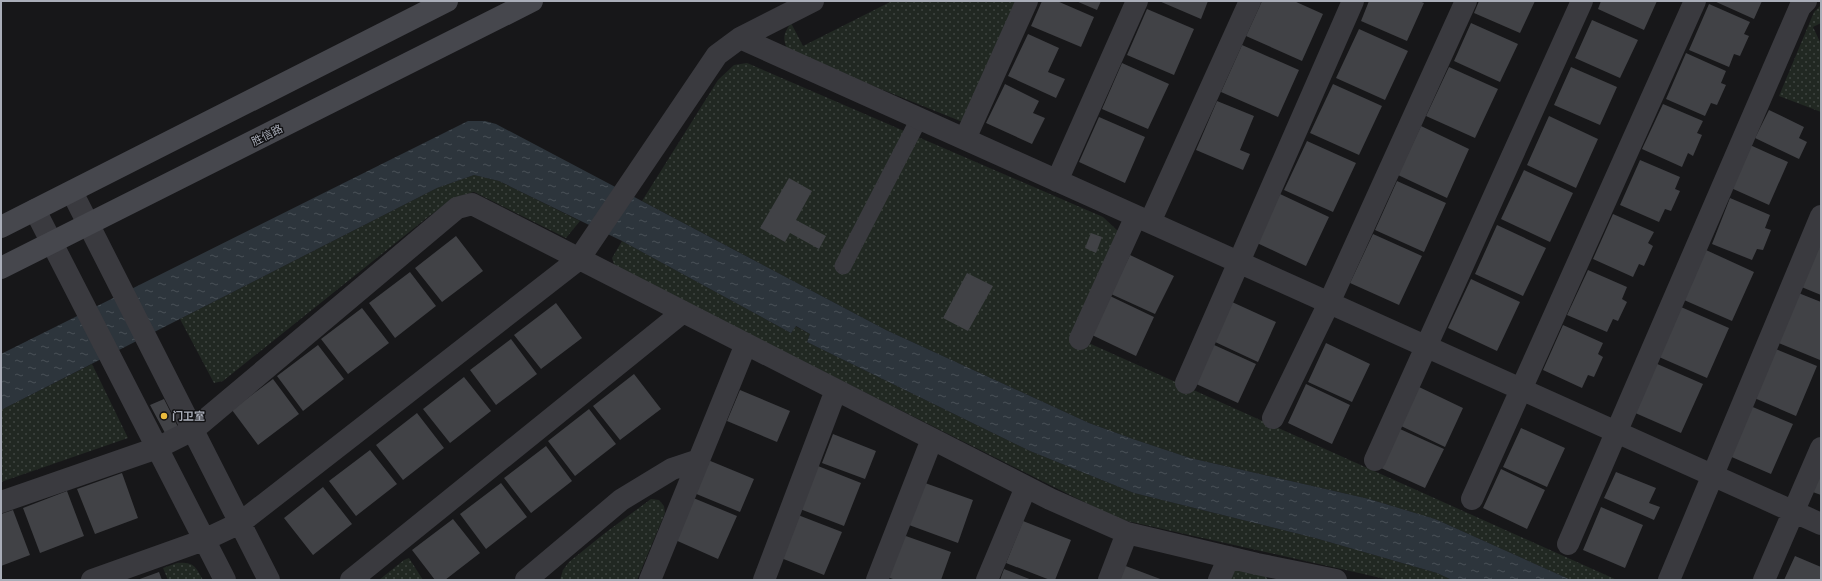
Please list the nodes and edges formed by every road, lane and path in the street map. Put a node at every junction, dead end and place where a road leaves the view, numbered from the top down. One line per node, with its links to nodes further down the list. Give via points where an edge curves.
1 (447, 1): 16 (street)
2 (532, 1): 20 (street, 胜信路)
3 (813, 1): 12 (street)
4 (1027, 1): 14 (street)
5 (1137, 1): 15 (street)
6 (1250, 1): 19 (street)
7 (1353, 1): 24 (street)
8 (1466, 1): 27 (street)
9 (1582, 1): 31 (street)
10 (1695, 1): 33 (street)
11 (1806, 1): 37 (street, via 1800,7)
12 (740, 38): 13 (street); 23 (street, via 717,55)
13 (919, 119): 14 (street); 25 (lane)
14 (965, 139): 15 (street)
15 (1057, 181): 19 (street)
16 (72, 192): 17 (street); 20 (street)
17 (35, 210): 21 (street); 22 (street)
18 (1821, 216): 43 (street)
19 (1143, 219): 24 (street); 29 (street)
20 (88, 224): 22 (street, 胜信路); 36 (street)
21 (1, 227)
22 (52, 243): 26 (street, 胜信路); 39 (street)
23 (584, 251): 28 (street); 36 (street, via 472,204 457,208); 48 (street)
24 (1239, 263): 27 (street); 32 (street)
25 (843, 266)
26 (1, 268)
27 (1329, 303): 31 (street); 35 (street)
28 (683, 312): 30 (street); 58 (street)
29 (1080, 339)
30 (746, 344): 34 (street); 41 (street)
31 (1427, 347): 33 (street); 42 (street)
32 (1186, 383)
33 (1521, 389): 37 (street); 45 (street)
34 (836, 390): 38 (street); 61 (street)
35 (1273, 418)
36 (193, 430): 39 (street); 48 (street)
37 (1617, 432): 43 (street); 52 (street)
38 (932, 439): 44 (street); 62 (street)
39 (157, 448): 46 (street); 51 (street)
40 (1821, 448): 47 (street)
41 (699, 460): 59 (street, via 672,469 621,500); 60 (street)
42 (1375, 460)
43 (1713, 475): 47 (street); 67 (street)
44 (1026, 487): 50 (street); 63 (street)
45 (1472, 498)
46 (1, 502)
47 (1792, 511): 49 (street); 68 (street)
48 (240, 523): 51 (street); 57 (street)
49 (1821, 524)
50 (1127, 533): 53 (street); 64 (street)
51 (204, 540): 55 (street); 56 (street)
52 (1568, 544)
53 (1229, 557): 54 (street); 65 (street)
54 (1286, 575): 66 (street)
55 (92, 580)
56 (225, 580)
57 (269, 580)
58 (351, 580)
59 (526, 580)
60 (650, 580)
61 (764, 580)
62 (877, 580)
63 (988, 580)
64 (1109, 580)
65 (1219, 580)
66 (1336, 580)
67 (1669, 580)
68 (1764, 580)

